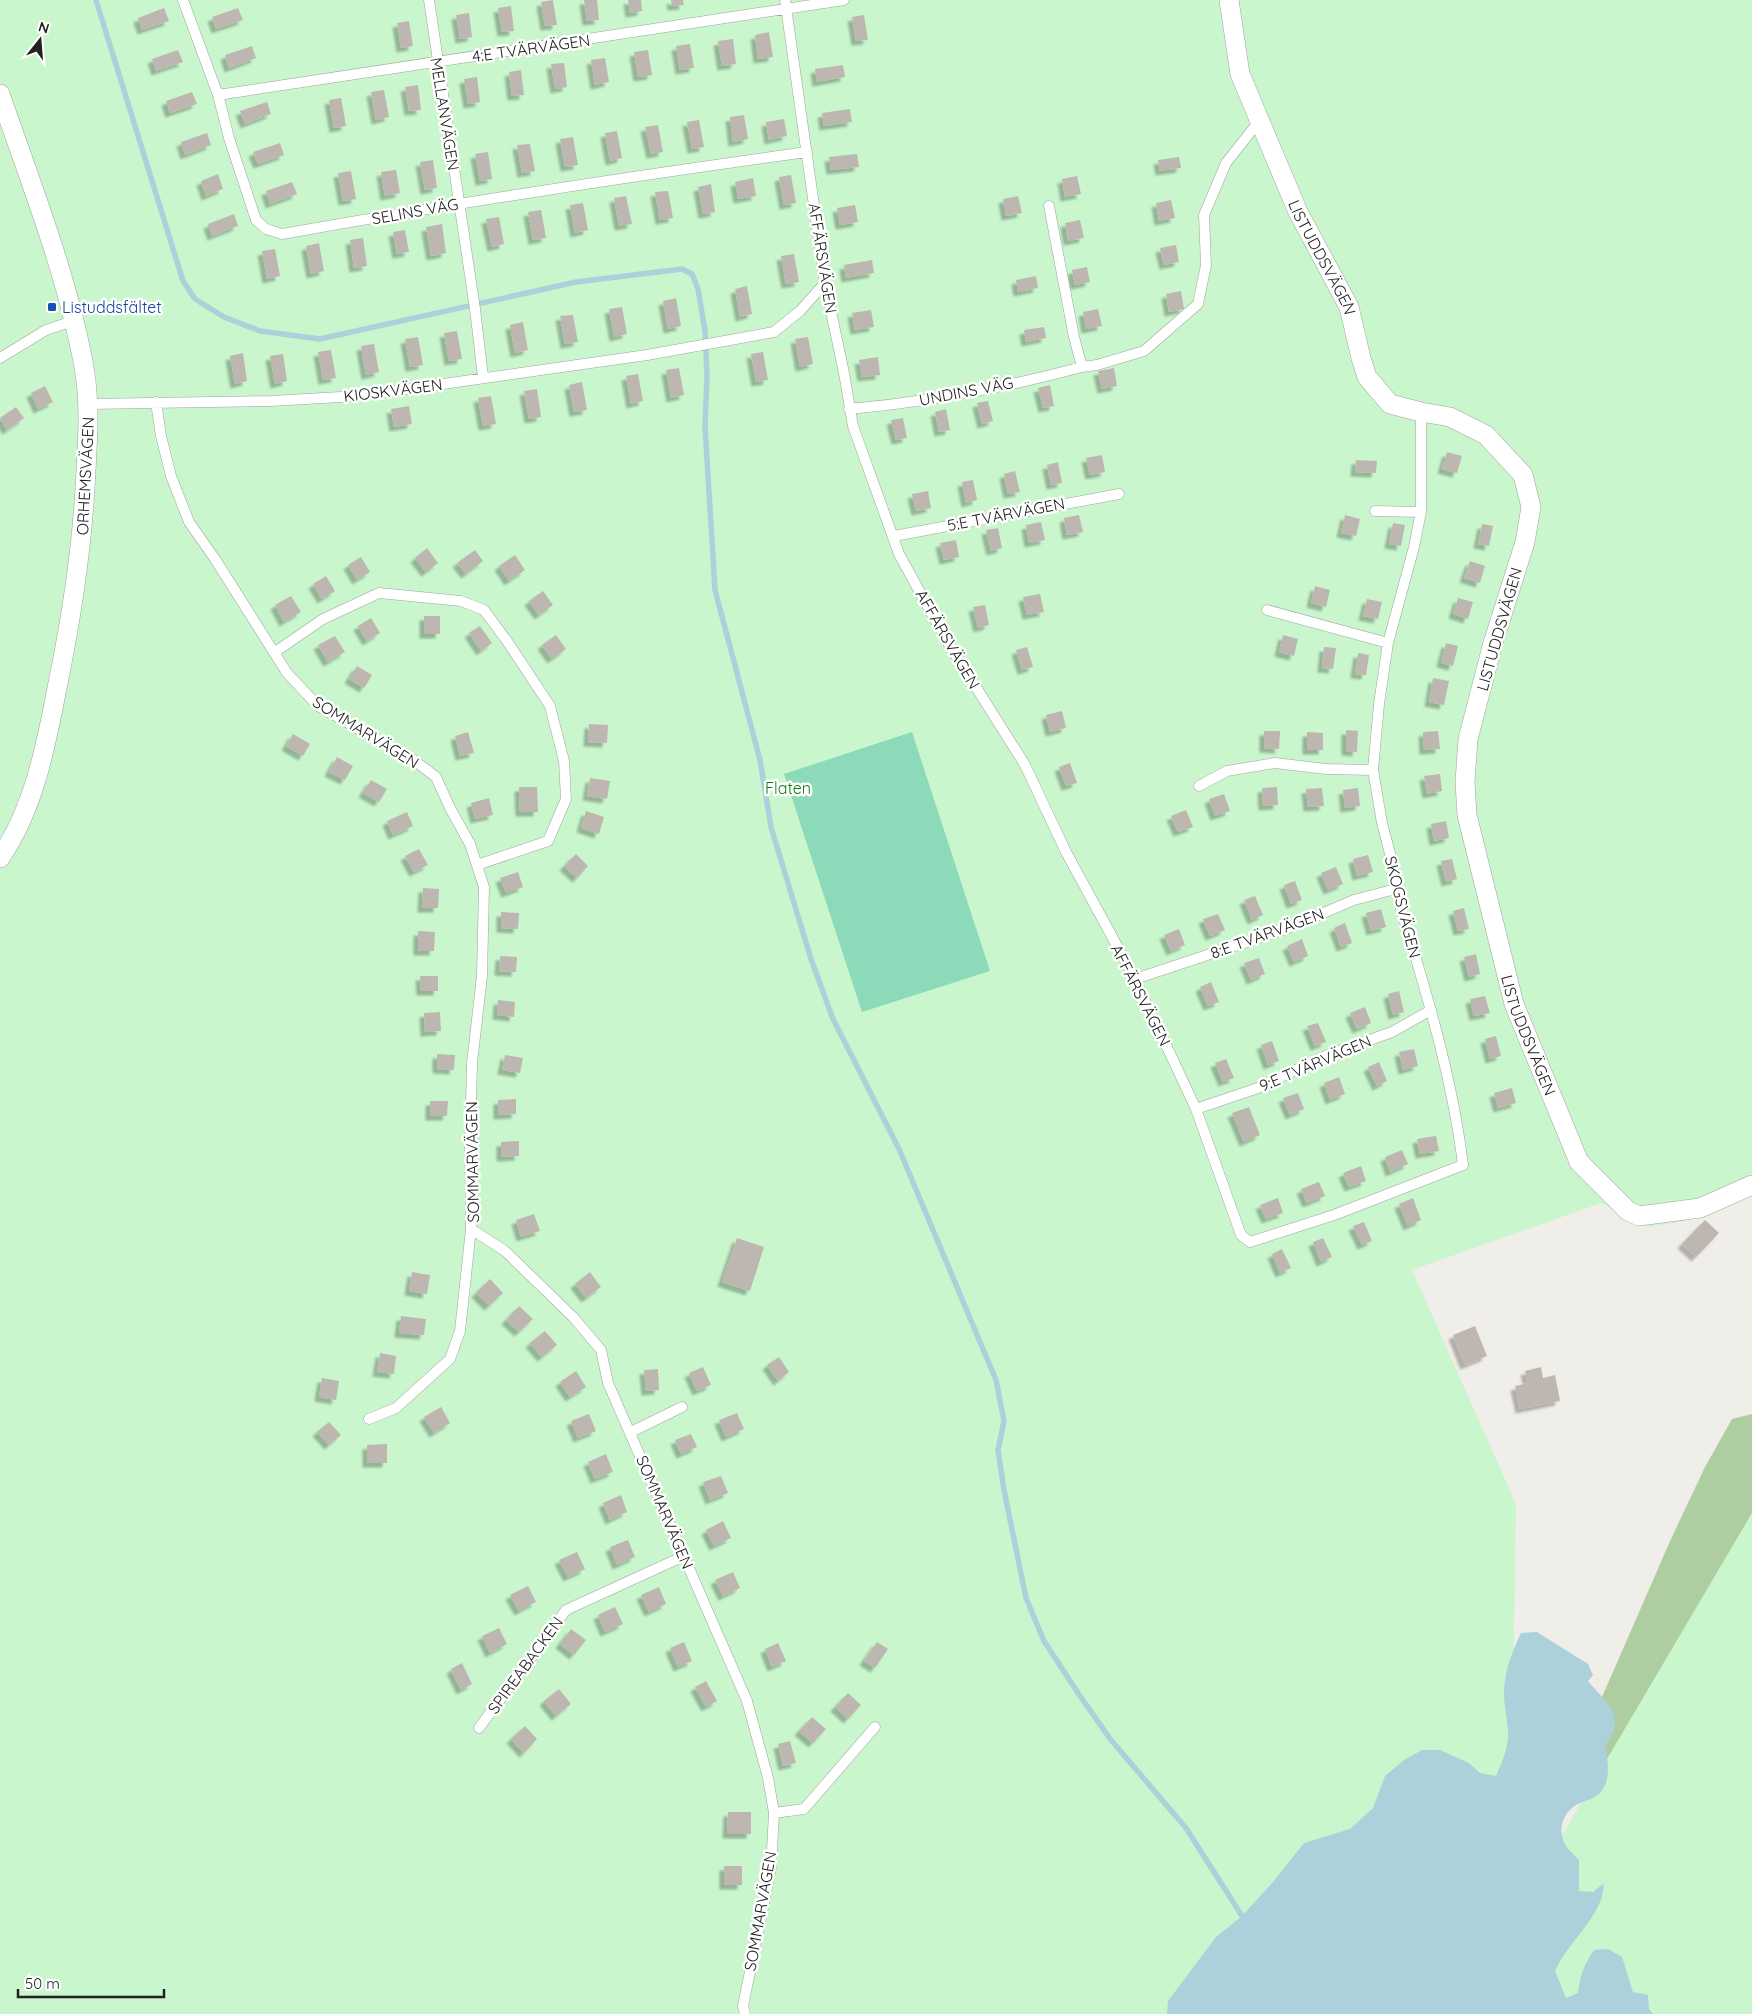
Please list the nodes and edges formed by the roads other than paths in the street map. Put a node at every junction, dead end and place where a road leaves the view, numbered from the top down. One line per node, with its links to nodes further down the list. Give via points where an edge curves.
1 (183, 0): 8 (lane, SELINS VÄG)
2 (429, 0): 6 (lane, MELLANVÄGEN)
3 (844, 0): 5 (lane, 4:E TVÄRVÄGEN)
4 (1229, 0): 9 (street, LISTUDDSVÄGEN, via 1240,74)
5 (785, 4): 6 (lane, 4:E TVÄRVÄGEN, via 705,22); 10 (lane, AFFÄRSVÄGEN)
6 (437, 62): 8 (lane, 4:E TVÄRVÄGEN); 11 (lane, MELLANVÄGEN)
7 (0, 94): 14 (street, ORHEMSVÄGEN, via 52,244)
8 (218, 95): 11 (lane, SELINS VÄG, via 256,220 266,229 282,234)
9 (1260, 120): 16 (lane, UNDINS VÄG, via 1226,164 1204,215 1206,265 1198,304 1144,351 1097,365); 21 (street, LISTUDDSVÄGEN, via 1298,212 1349,307 1367,377 1390,404)
10 (807, 152): 11 (lane, SELINS VÄG); 13 (lane, AFFÄRSVÄGEN)
11 (459, 203): 17 (lane, MELLANVÄGEN)
12 (1049, 206): 16 (lane)
13 (825, 283): 17 (lane, KIOSKVÄGEN, via 800,311 774,332 647,355); 20 (lane, AFFÄRSVÄGEN)
14 (73, 321): 15 (lane, via 46,330); 19 (street, ORHEMSVÄGEN)
15 (0, 358)
16 (1082, 366): 20 (lane, UNDINS VÄG, via 963,393)
17 (483, 377): 18 (lane, KIOSKVÄGEN, via 358,396)
18 (156, 402): 19 (lane, KIOSKVÄGEN); 28 (lane, SOMMARVÄGEN, via 170,476 189,522)
19 (89, 404): 31 (street, ORHEMSVÄGEN, via 83,528 68,635 32,792)
20 (850, 409): 25 (lane, AFFÄRSVÄGEN, via 853,426)
21 (1421, 412): 24 (lane, SKOGSVÄGEN); 37 (street, LISTUDDSVÄGEN, via 1450,417 1486,435 1523,475 1531,507 1525,542 1493,643 1468,739 1467,815 1514,1004 1579,1162 1628,1211 1638,1216 1700,1208)
22 (1119, 494): 25 (lane, 5:E TVÄRVÄGEN)
23 (1375, 511): 24 (lane)
24 (1421, 512): 27 (lane, SKOGSVÄGEN)
25 (894, 536): 34 (lane, AFFÄRSVÄGEN, via 899,554 945,638 1026,765 1066,852)
26 (1268, 610): 27 (lane)
27 (1388, 643): 29 (lane, SKOGSVÄGEN)
28 (275, 652): 32 (lane, SOMMARVÄGEN, via 287,673 318,706 407,755 436,777 470,844); 32 (lane, via 323,619 379,593 461,601 484,610 550,706 564,761 566,799 548,841)
29 (1373, 770): 30 (lane, via 1275,763 1227,771); 33 (lane, SKOGSVÄGEN)
30 (1199, 786)
31 (0, 858)
32 (477, 865): 38 (lane, SOMMARVÄGEN, via 484,887 482,976 472,1063)
33 (1398, 888): 34 (lane, 8:E TVÄRVÄGEN, via 1354,900 1286,929); 35 (lane, SKOGSVÄGEN, via 1399,902)
34 (1135, 979): 36 (lane, AFFÄRSVÄGEN)
35 (1431, 1010): 36 (lane, 9:E TVÄRVÄGEN, via 1392,1032 1325,1056 1258,1088); 39 (lane, SKOGSVÄGEN, via 1458,1119 1463,1165 1334,1215 1250,1242)
36 (1196, 1109): 39 (lane, AFFÄRSVÄGEN)
37 (1752, 1185)
38 (471, 1229): 41 (lane, via 460,1331 450,1358 396,1408); 42 (lane, SOMMARVÄGEN, via 505,1251 573,1317 601,1350 608,1382)
39 (1241, 1235)
40 (682, 1407): 42 (lane)
41 (369, 1419)
42 (631, 1432): 43 (lane, SOMMARVÄGEN)
43 (684, 1556): 45 (lane, SPIREABACKEN, via 566,1610); 46 (lane, SOMMARVÄGEN, via 747,1701)
44 (875, 1727): 46 (lane, via 804,1809)
45 (479, 1728)
46 (774, 1813): 47 (lane, SOMMARVÄGEN, via 771,1868 743,2006)
47 (745, 2014)

